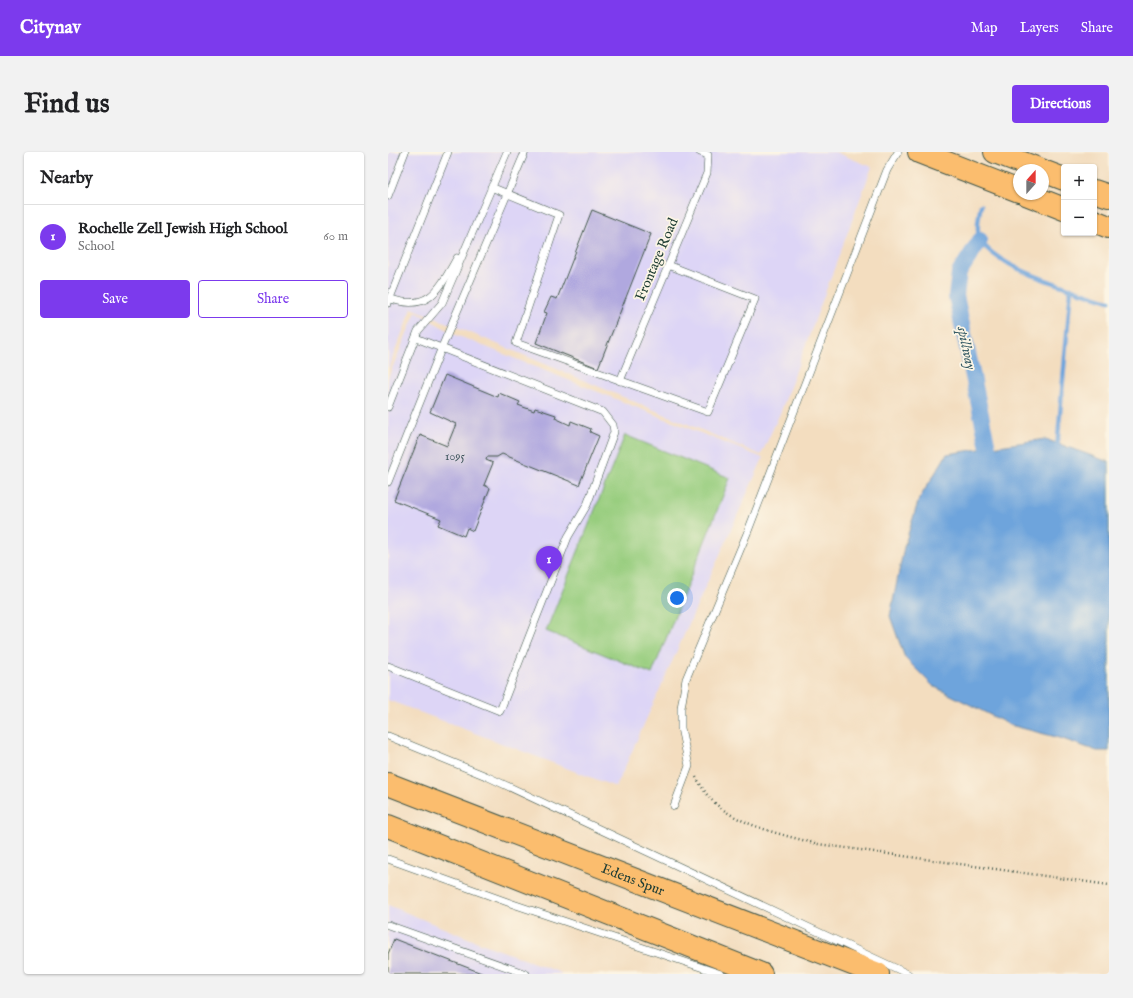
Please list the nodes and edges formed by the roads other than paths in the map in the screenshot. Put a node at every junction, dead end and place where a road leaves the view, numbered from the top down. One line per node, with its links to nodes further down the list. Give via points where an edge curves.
1 (405, 152): 16 (lane)
2 (448, 152): 24 (lane)
3 (507, 152): 12 (lane)
4 (525, 152): 15 (lane)
5 (700, 152): 23 (lane, Frontage Road, via 708,155 707,173)
6 (898, 152): 33 (lane, via 887,170 748,531 686,679 681,708 681,728 689,766)
7 (919, 152): 13 (main road)
8 (995, 152): 9 (main road)
9 (1026, 164)
10 (1049, 173): 11 (main road)
11 (1061, 178)
12 (491, 187): 15 (lane); 20 (lane)
13 (1013, 189)
14 (1097, 192): 17 (main road)
15 (508, 194): 26 (lane); 27 (lane, via 559,215 516,343)
16 (388, 196)
17 (1109, 196)
18 (1041, 200): 19 (main road)
19 (1061, 208)
20 (476, 222): 24 (lane, via 438,290 430,298 418,302); 25 (lane, via 442,303)
21 (1097, 222): 22 (main road)
22 (1109, 227)
23 (668, 265): 27 (lane, Frontage Road); 27 (lane, via 756,299 708,412)
24 (389, 300)
25 (416, 338): 26 (lane); 28 (lane)
26 (442, 347): 29 (lane); 30 (lane, via 604,412 613,425 612,440 587,504 568,537 500,711)
27 (620, 381)
28 (388, 407)
29 (388, 482)
30 (388, 666)
31 (388, 736): 41 (lane, via 486,776)
32 (388, 784): 40 (main road, Edens Spur)
33 (674, 806)
34 (388, 826): 39 (main road)
35 (388, 858): 38 (lane, via 513,904)
36 (388, 925): 37 (lane)
37 (526, 974)
38 (721, 974)
39 (761, 974)
40 (878, 974)
41 (908, 974)

